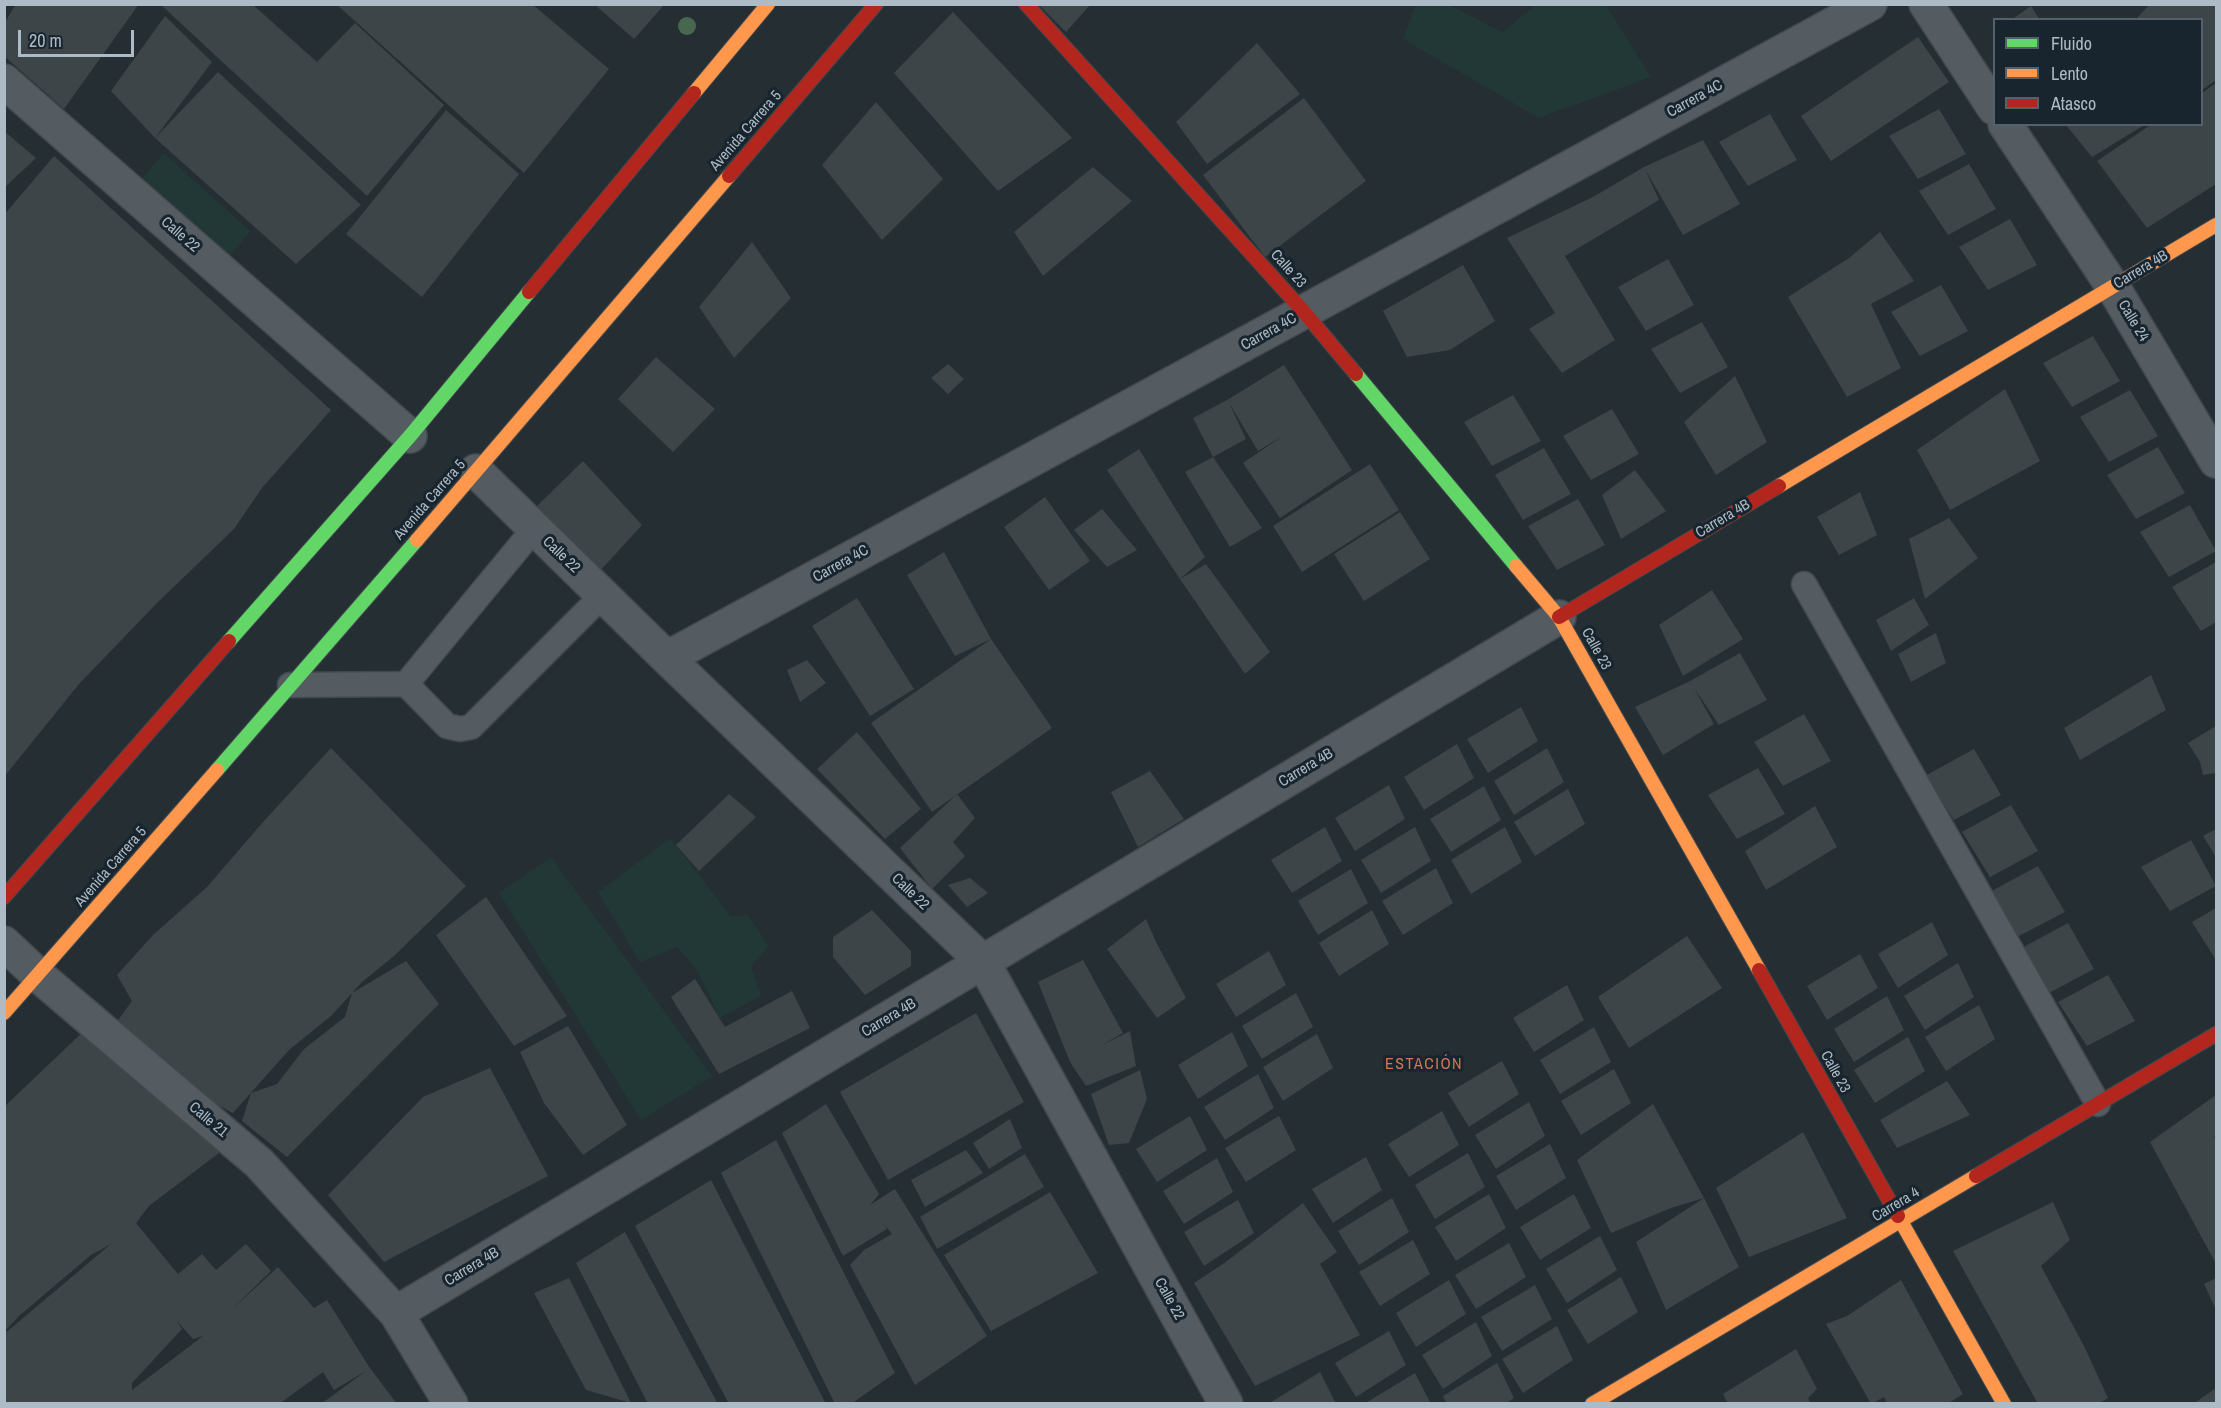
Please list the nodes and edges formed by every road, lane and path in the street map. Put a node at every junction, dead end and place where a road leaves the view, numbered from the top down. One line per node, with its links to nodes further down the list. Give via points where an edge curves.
1 (768, 4): 12 (street)
2 (876, 4): 14 (street, Avenida Carrera 5)
3 (1026, 4): 11 (street, Calle 23)
4 (1870, 4): 11 (street, Carrera 4C)
5 (1926, 4): 7 (street)
6 (4, 81): 12 (street, Calle 22)
7 (1993, 105)
8 (2006, 126): 10 (street, Calle 24)
9 (2217, 225): 10 (street, Carrera 4B)
10 (2113, 287): 13 (street, Calle 24); 18 (street, Carrera 4B)
11 (1304, 312): 18 (street, Calle 23); 19 (street, Carrera 4C)
12 (410, 436): 22 (street)
13 (2217, 461)
14 (476, 471): 15 (street, Calle 22); 21 (street, Avenida Carrera 5)
15 (534, 529): 17 (street, Calle 22); 20 (lane)
16 (1804, 584): 28 (lane)
17 (602, 596): 19 (street, Calle 22); 20 (lane, via 471,727 447,726)
18 (1560, 617): 24 (street, Carrera 4B); 29 (street, Calle 23)
19 (667, 658): 24 (street, Calle 22)
20 (406, 684): 21 (lane)
21 (291, 685): 25 (street, Avenida Carrera 5)
22 (4, 897)
23 (4, 943): 25 (street, Calle 21)
24 (983, 962): 30 (street, Carrera 4B); 32 (street, Calle 22)
25 (39, 976): 26 (street, Avenida Carrera 5); 30 (street, Calle 21, via 259,1163)
26 (4, 1013)
27 (2217, 1034): 28 (street, Carrera 4)
28 (2098, 1104): 29 (street, Carrera 4)
29 (1900, 1222): 33 (street, Carrera 4); 34 (street, Calle 23)
30 (396, 1312): 31 (street, Calle 21)
31 (451, 1404)
32 (1226, 1404)
33 (1592, 1404)
34 (2004, 1404)

